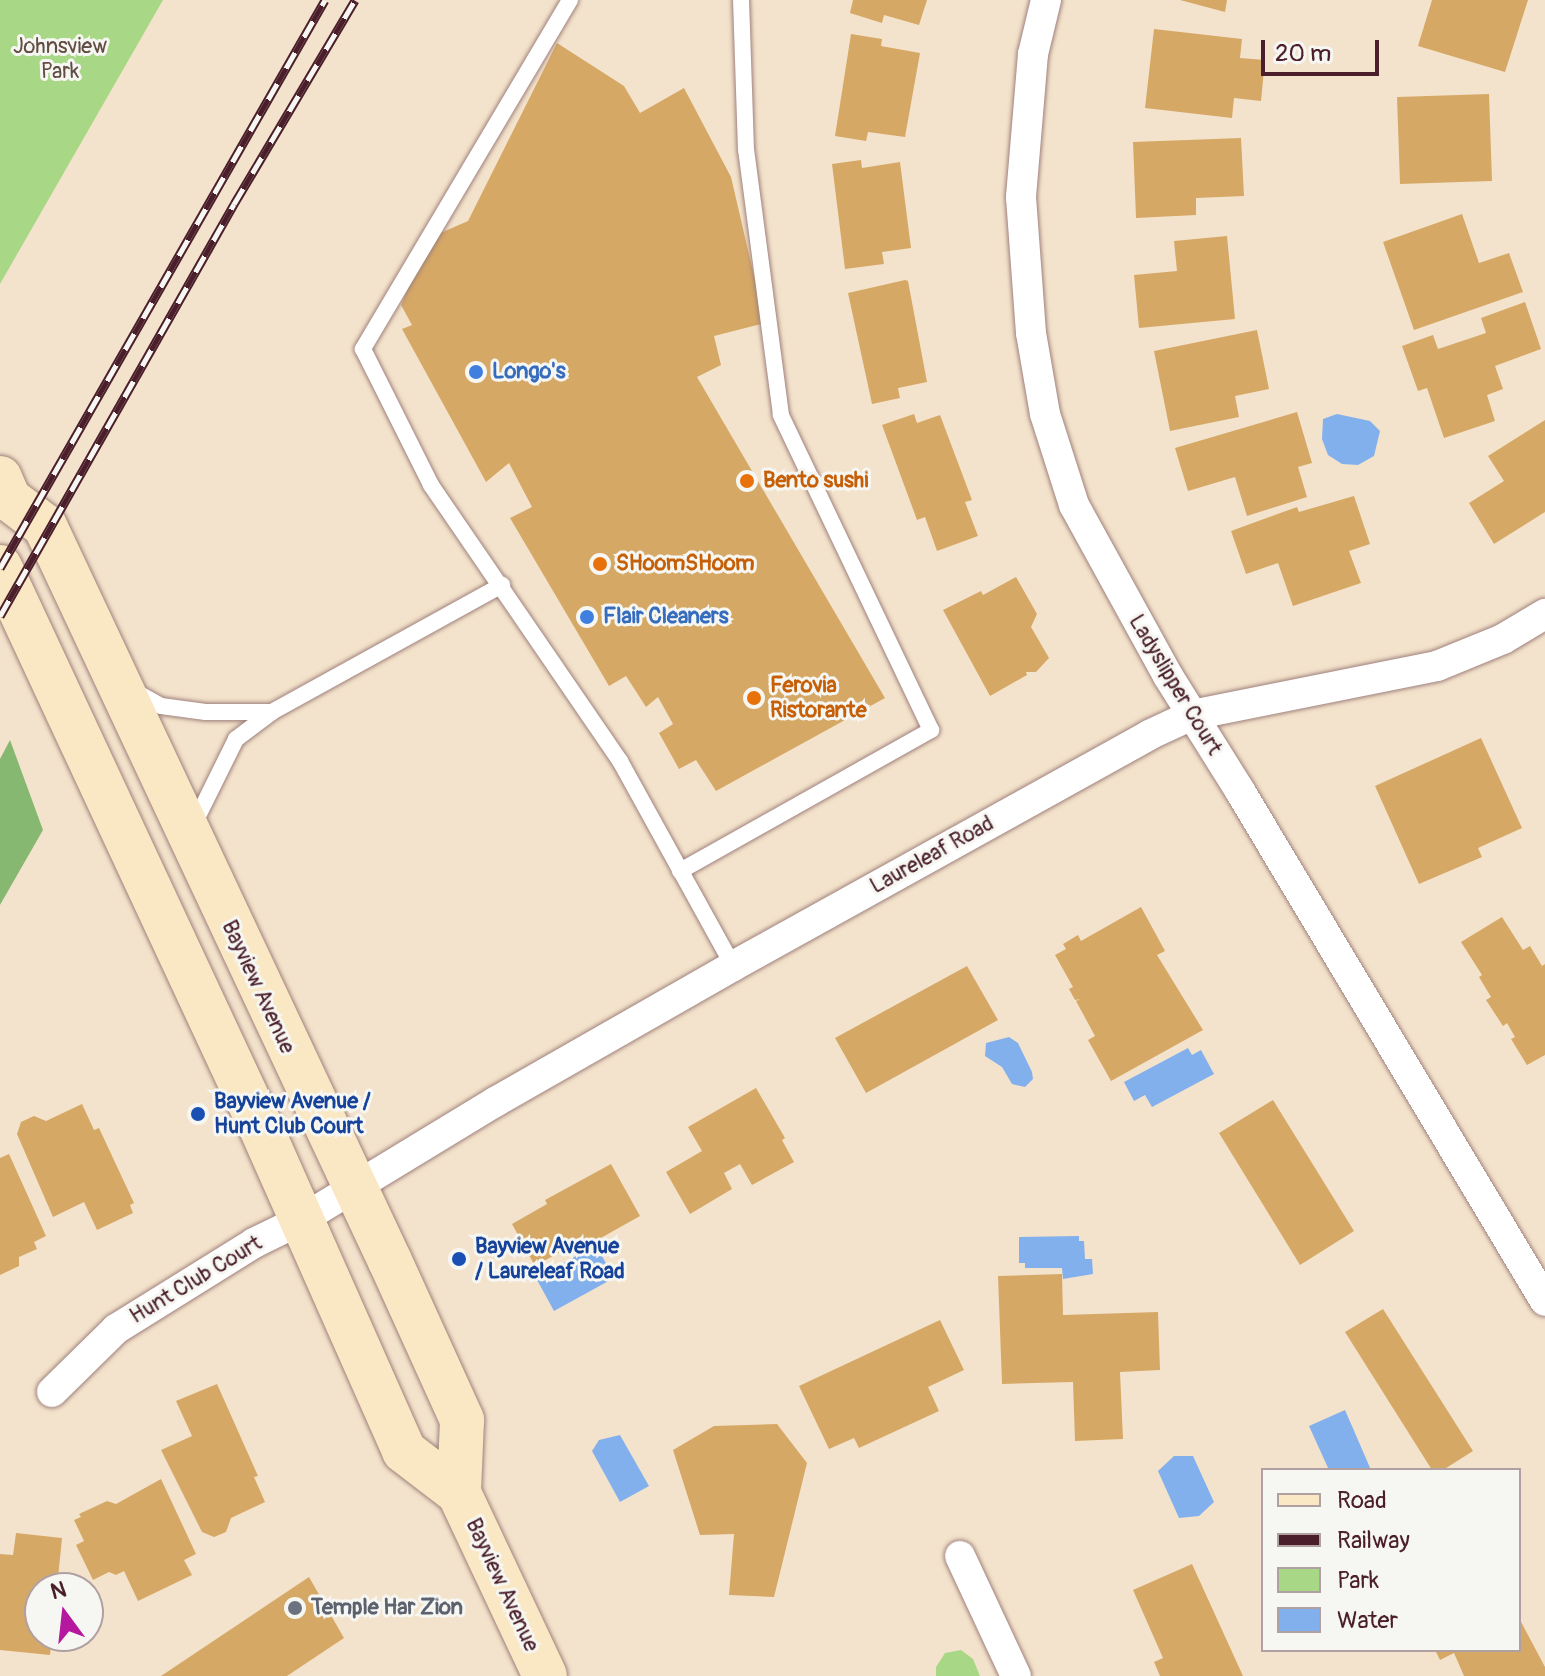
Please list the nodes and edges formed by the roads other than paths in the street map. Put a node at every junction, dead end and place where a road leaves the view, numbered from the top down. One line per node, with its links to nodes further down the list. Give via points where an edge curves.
1 (570, 0): 6 (lane, via 363,349 431,485)
2 (741, 0): 12 (lane, via 746,150 781,415 931,730)
3 (1046, 0): 10 (street, Ladyslipper Court, via 1033,54 1021,197 1031,333 1045,414 1074,505)
4 (3, 503): 8 (main road, Bayview Avenue, via 45,526)
5 (0, 567): 15 (main road, Bayview Avenue)
6 (502, 585): 9 (lane); 12 (lane, via 620,761)
7 (1545, 614): 10 (street, Laureleaf Road, via 1503,639 1437,666)
8 (117, 683): 9 (lane, via 161,706); 11 (main road, Bayview Avenue)
9 (272, 712): 11 (lane, via 236,739)
10 (1192, 715): 13 (street, Laureleaf Road); 16 (street, Ladyslipper Court)
11 (188, 837): 14 (main road, Bayview Avenue)
12 (680, 871): 13 (lane)
13 (733, 966): 14 (street, Laureleaf Road)
14 (355, 1188): 15 (street, Hunt Club Court); 18 (main road, Bayview Avenue, via 462,1420)
15 (301, 1220): 17 (street, Hunt Club Court, via 254,1243 116,1329); 18 (main road, Bayview Avenue, via 404,1451)
16 (1545, 1301)
17 (52, 1392)
18 (459, 1493): 20 (main road, Bayview Avenue)
19 (960, 1556): 21 (street)
20 (545, 1676)
21 (1016, 1676)

